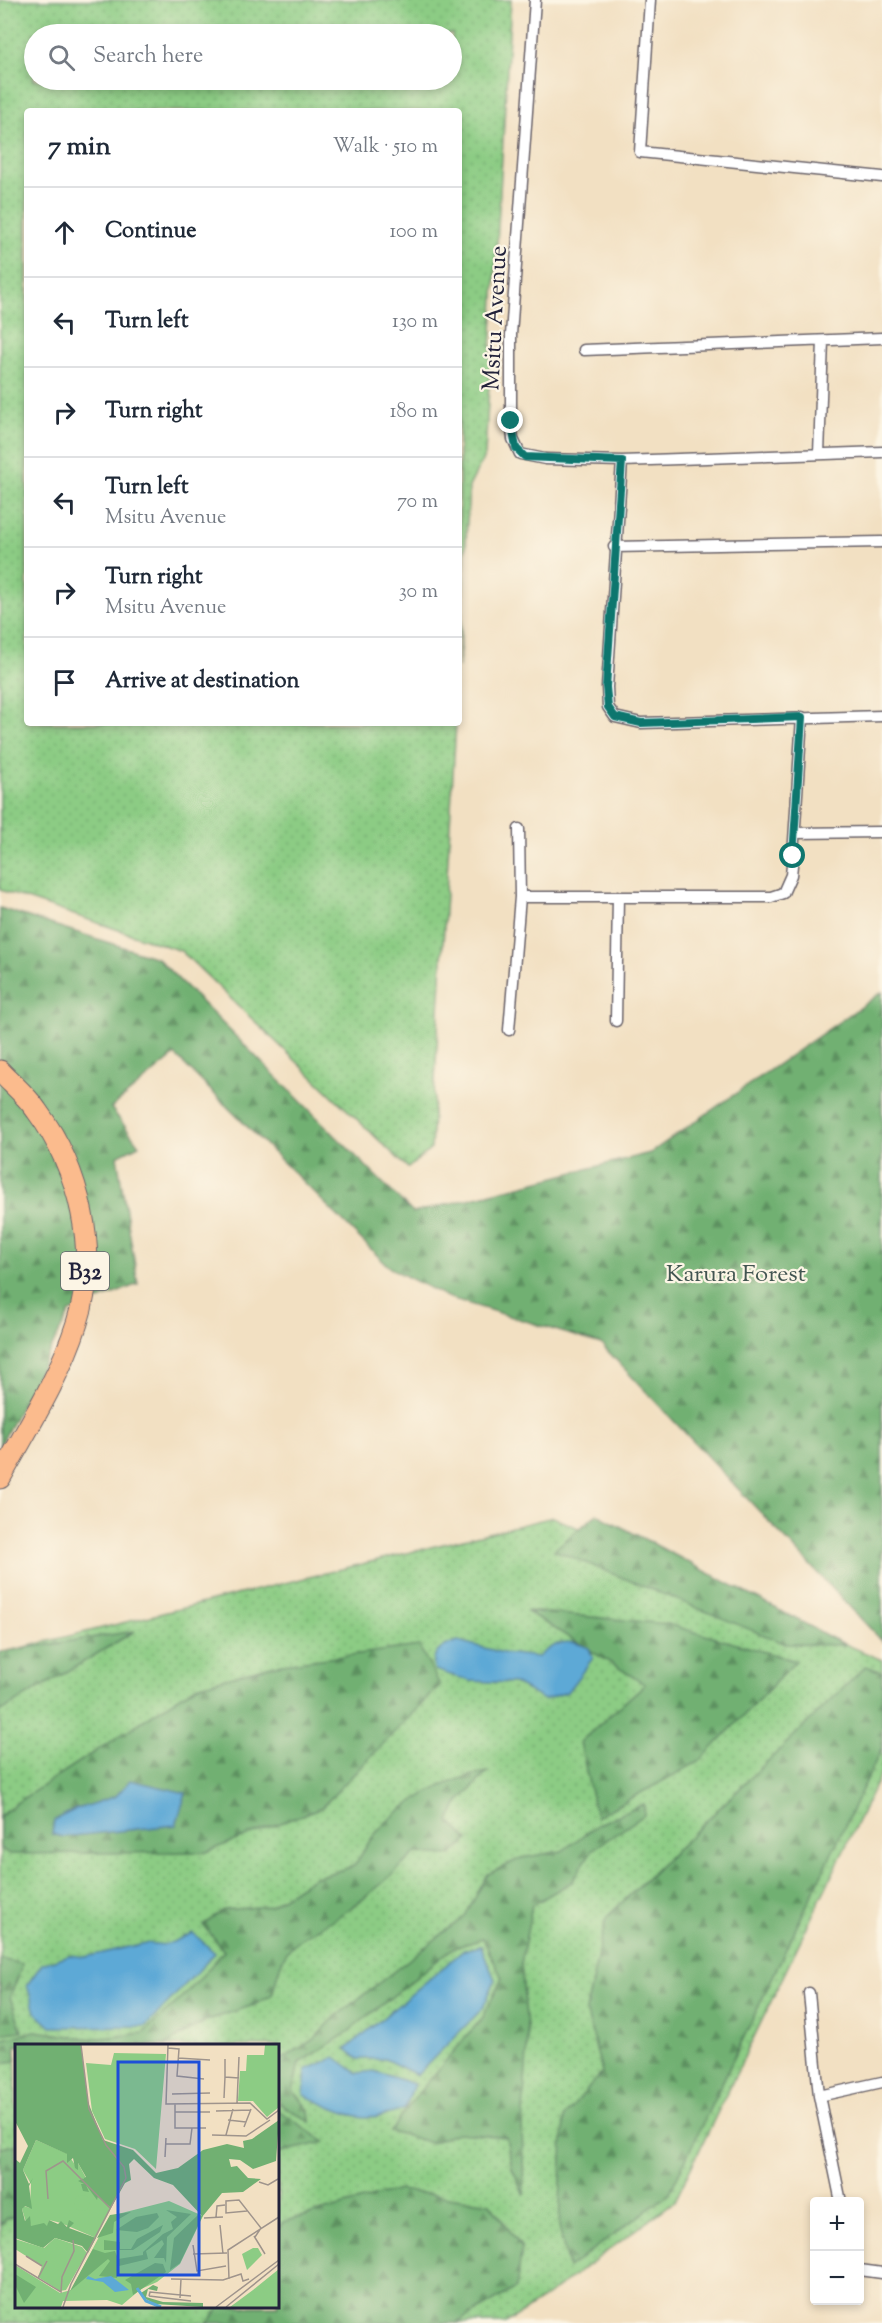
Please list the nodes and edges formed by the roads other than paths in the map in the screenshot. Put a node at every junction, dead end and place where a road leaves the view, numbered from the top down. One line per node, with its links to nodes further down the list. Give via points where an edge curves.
1 (535, 0): 9 (street, Msitu Avenue, via 512,335 513,439 525,457)
2 (650, 0): 3 (street, via 640,152)
3 (882, 177)
4 (882, 339): 5 (street)
5 (824, 341): 6 (street); 8 (street)
6 (584, 350)
7 (882, 452): 8 (street, Msitu Avenue)
8 (819, 454): 9 (street, Msitu Avenue)
9 (622, 461): 11 (street)
10 (882, 542): 11 (street)
11 (614, 548): 13 (street, via 606,687 608,707 615,717 641,723)
12 (882, 716): 13 (street)
13 (802, 717): 16 (street)
14 (519, 830): 18 (street)
15 (882, 831): 16 (street)
16 (795, 833): 17 (street, via 791,875 783,893 771,897)
17 (618, 896): 18 (street); 19 (street)
18 (520, 897): 20 (street)
19 (616, 1021)
20 (509, 1030)
21 (0, 1071): 22 (highway, B32, via 36,1109 58,1143 76,1188 86,1255 77,1324)
22 (0, 1478)
23 (809, 1993): 25 (street)
24 (882, 2082): 25 (street)
25 (819, 2096): 26 (street)
26 (840, 2197)
27 (864, 2272): 28 (street)
28 (882, 2273)

